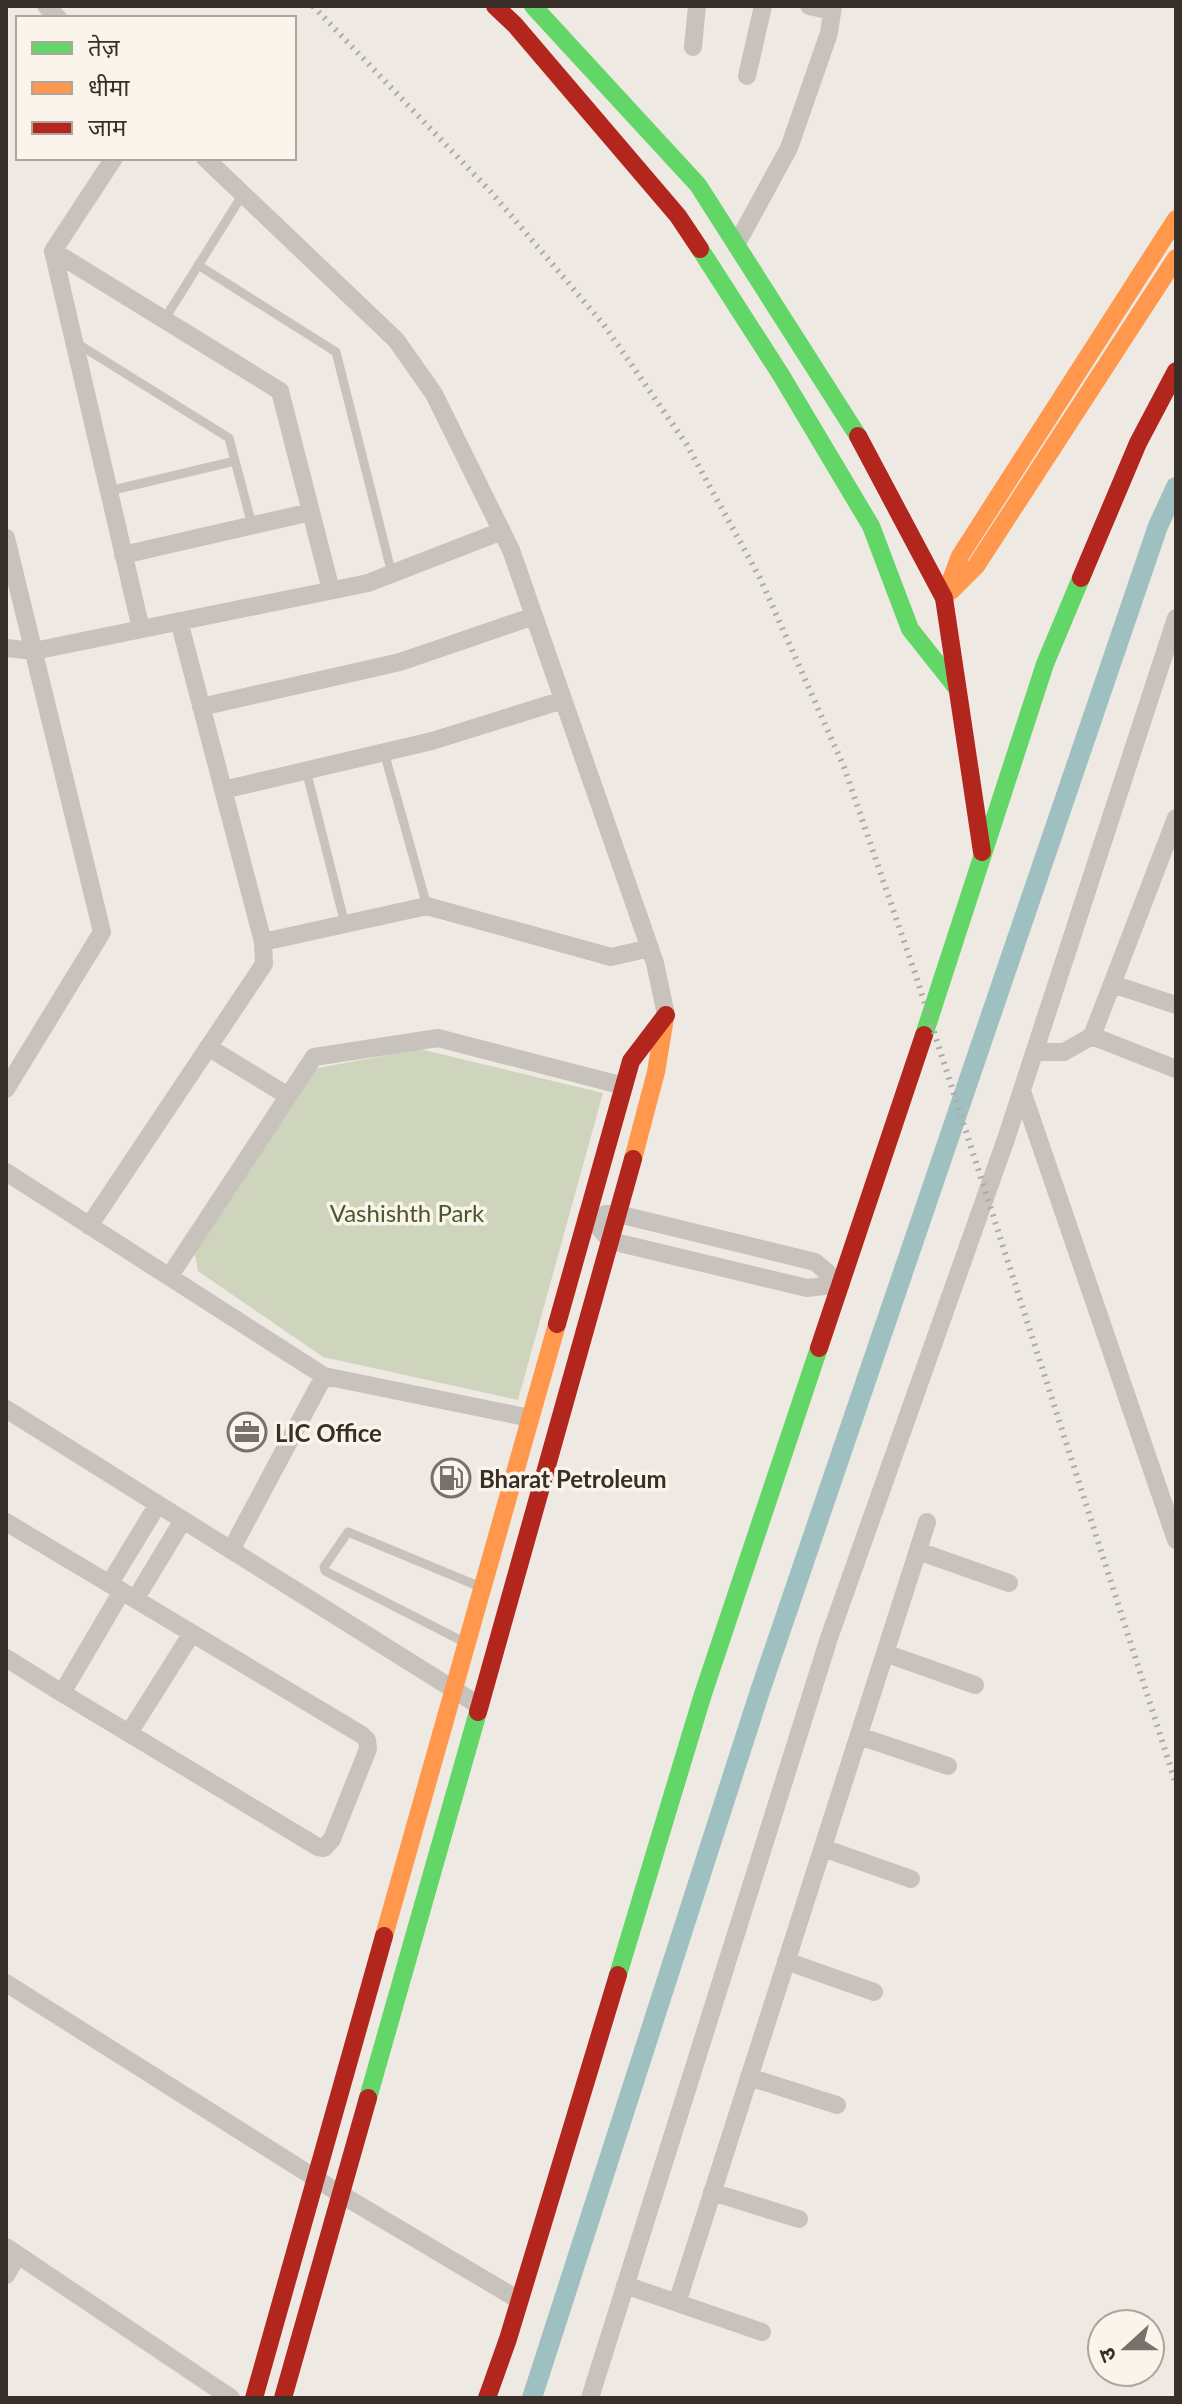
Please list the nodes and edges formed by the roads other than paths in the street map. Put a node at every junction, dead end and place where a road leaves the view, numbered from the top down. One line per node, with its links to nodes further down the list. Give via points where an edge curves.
1 (495, 6): 36 (street, via 678,216 871,526 910,629)
2 (697, 6): 7 (street)
3 (763, 6): 8 (street)
4 (809, 6): 6 (street)
5 (537, 8): 13 (street, via 698,185)
6 (833, 8): 13 (street, via 789,148)
7 (693, 47)
8 (747, 76)
9 (113, 160): 14 (street)
10 (207, 160): 11 (street)
11 (243, 194): 16 (lane); 24 (street, via 396,340 434,394)
12 (1176, 219): 29 (street, via 960,556)
13 (736, 245): 29 (street, via 871,456)
14 (53, 251): 17 (street); 18 (street)
15 (1176, 258): 29 (street, via 976,566)
16 (198, 265): 17 (lane); 27 (lane, via 336,352)
17 (164, 320): 22 (street, via 280,391)
18 (74, 342): 20 (lane, via 229,438); 21 (street)
19 (1176, 371): 43 (street, via 1138,443 1045,664)
20 (235, 461): 21 (lane); 23 (lane)
21 (109, 491): 26 (street)
22 (311, 512): 23 (street); 28 (street)
23 (252, 525): 26 (street)
24 (502, 531): 27 (street); 30 (street)
25 (6, 538): 35 (street)
26 (123, 555): 33 (street)
27 (392, 574): 28 (street)
28 (331, 590): 32 (street)
29 (944, 598): 36 (street)
30 (534, 616): 37 (street); 38 (street, via 400,662)
31 (1176, 618): 55 (street)
32 (179, 621): 33 (street); 38 (street)
33 (141, 629): 35 (street)
34 (6, 648): 35 (street)
35 (34, 651): 58 (street, via 102,932)
36 (958, 689): 43 (street)
37 (563, 700): 39 (street); 49 (street)
38 (201, 707): 41 (street)
39 (384, 752): 40 (street); 46 (lane)
40 (306, 770): 41 (street); 47 (lane)
41 (223, 790): 48 (street)
42 (1176, 818): 44 (street)
43 (982, 857): 67 (street)
44 (1158, 866): 45 (street); 50 (street)
45 (1176, 874)
46 (427, 906): 47 (street); 49 (street, via 611,957)
47 (345, 924): 48 (street)
48 (263, 942): 54 (street, via 264,964)
49 (650, 948): 52 (street)
50 (1112, 984): 51 (street); 53 (street)
51 (1176, 1005)
52 (666, 1015): 57 (street, via 631,1061); 62 (street)
53 (1092, 1036): 55 (street, via 1064,1052); 56 (street)
54 (208, 1047): 60 (street); 64 (street)
55 (1035, 1052): 59 (street)
56 (1176, 1069)
57 (624, 1086): 60 (street, via 438,1038 314,1057); 63 (street)
58 (6, 1089)
59 (1022, 1091): 75 (street); 105 (street, via 829,1638)
60 (288, 1096): 66 (street)
61 (6, 1172): 64 (street)
62 (618, 1214): 63 (street); 65 (street); 67 (street, via 815,1262)
63 (587, 1215): 65 (street); 70 (street)
64 (89, 1226): 66 (street)
65 (611, 1241): 67 (street, via 807,1288); 88 (street)
66 (169, 1277): 68 (street)
67 (841, 1284): 106 (street, via 703,1694)
68 (324, 1376): 70 (street); 76 (street)
69 (6, 1409): 71 (street)
70 (530, 1418): 79 (street)
71 (158, 1504): 72 (street); 80 (street)
72 (183, 1520): 76 (street); 80 (street)
73 (6, 1522): 80 (street)
74 (927, 1522): 77 (street)
75 (1176, 1540)
76 (231, 1550): 86 (street)
77 (918, 1551): 78 (street); 83 (street)
78 (1009, 1583)
79 (483, 1588): 82 (street); 82 (lane, via 348,1532 324,1567)
80 (123, 1591): 81 (street); 87 (street)
81 (192, 1633): 89 (street); 89 (street, via 367,1740 332,1839 318,1847)
82 (467, 1644): 86 (street)
83 (885, 1653): 85 (street); 90 (street)
84 (6, 1658): 87 (street)
85 (975, 1685)
86 (454, 1690): 88 (street); 99 (street)
87 (62, 1693): 89 (street)
88 (480, 1706): 101 (street)
89 (129, 1733)
90 (859, 1736): 91 (street); 92 (street)
91 (948, 1766)
92 (823, 1848): 93 (street); 94 (street)
93 (911, 1879)
94 (786, 1961): 96 (street); 97 (street)
95 (6, 1983): 99 (street)
96 (874, 1992)
97 (749, 2077): 98 (street); 100 (street)
98 (837, 2105)
99 (316, 2178): 101 (street); 110 (street)
100 (712, 2192): 102 (street); 107 (street)
101 (342, 2195): 106 (street); 111 (street)
102 (799, 2219)
103 (12, 2251): 104 (street); 109 (street)
104 (6, 2275)
105 (625, 2285): 107 (street); 113 (street)
106 (519, 2300): 112 (street)
107 (677, 2303): 108 (street)
108 (762, 2332)
109 (231, 2398)
110 (254, 2398)
111 (283, 2398)
112 (487, 2398)
113 (590, 2398)

